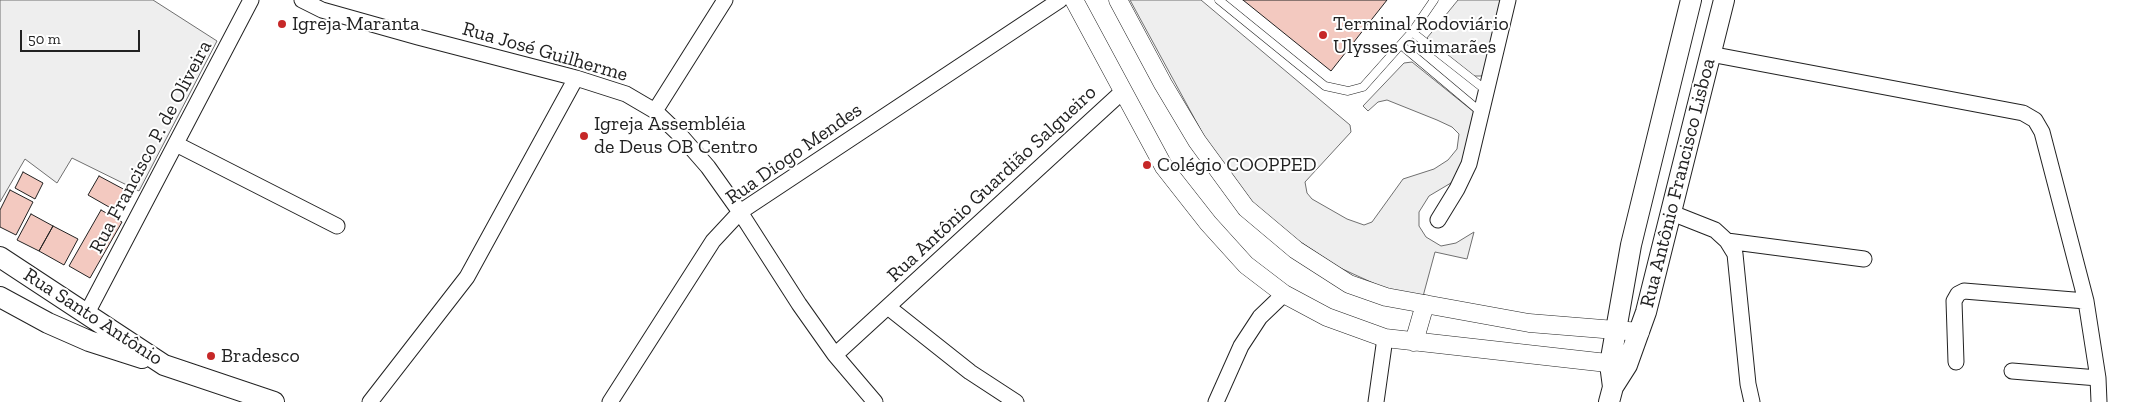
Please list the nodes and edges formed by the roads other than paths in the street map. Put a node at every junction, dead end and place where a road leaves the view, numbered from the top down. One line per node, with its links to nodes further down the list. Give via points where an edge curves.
1 (251, 0): 20 (street, Rua Francisco P. de Oliveira)
2 (302, 0): 15 (street, Rua José Guilherme, via 322,10)
3 (725, 0): 18 (street)
4 (1060, 0): 21 (street, Rua Diogo Mendes)
5 (1074, 0): 17 (street)
6 (1118, 0): 31 (street, via 1197,141 1246,208 1296,250 1349,284 1386,297)
7 (1219, 0): 13 (lane, via 1326,86 1336,90 1363,87)
8 (1434, 0): 12 (lane)
9 (1508, 0): 16 (street)
10 (1691, 0): 34 (main road, Rua Antônio Francisco Lisboa, via 1631,246)
11 (1724, 0): 14 (main road, Rua Antônio Francisco Lisboa)
12 (1412, 32): 13 (lane); 16 (lane)
13 (1401, 46): 19 (lane)
14 (1710, 54): 22 (main road, Rua Antônio Francisco Lisboa); 30 (street, via 2023,113 2035,120 2042,132)
15 (576, 78): 18 (street, Rua José Guilherme, via 626,94); 46 (street, via 467,277)
16 (1487, 91): 19 (street)
17 (1122, 92): 28 (street, via 1164,167 1208,223 1246,265); 32 (street, Rua Antônio Guardião Salgueiro)
18 (655, 111): 21 (street, Rua José Guilherme, via 682,136)
19 (1482, 114): 23 (street, via 1469,164)
20 (176, 144): 24 (street); 33 (street, Rua Francisco P. de Oliveira)
21 (740, 212): 38 (street, Rua José Guilherme); 47 (street, Rua Diogo Mendes, via 713,241)
22 (1672, 213): 25 (street, via 1715,230); 35 (main road, Rua Antônio Francisco Lisboa)
23 (1438, 220)
24 (337, 226)
25 (1727, 241): 27 (street); 52 (street, via 1735,254)
26 (0, 257): 33 (main road, Rua Santo Antônio)
27 (1864, 259)
28 (1284, 294): 36 (street, via 1327,317); 50 (street, via 1260,317 1241,346)
29 (0, 297): 41 (main road, via 89,341)
30 (2086, 301): 39 (street, via 1964,291 1954,301); 43 (street)
31 (1425, 304): 34 (street, via 1530,323); 37 (street)
32 (888, 307): 38 (street, Rua Antônio Guardião Salgueiro); 49 (street, Rua Antônio Guardião Salgueiro, via 970,372)
33 (87, 313): 41 (main road, Rua Santo Antônio)
34 (1615, 329): 35 (street); 40 (main road, Rua Antônio Francisco Lisboa)
35 (1640, 332): 40 (main road, Rua Antônio Francisco Lisboa)
36 (1385, 338): 37 (street); 51 (street)
37 (1414, 342): 40 (street)
38 (835, 355): 48 (street, Rua José Guilherme)
39 (1956, 362)
40 (1619, 364): 44 (main road)
41 (164, 365): 45 (main road, Rua Santo Antônio)
42 (2012, 371): 43 (street)
43 (2098, 378): 53 (street)
44 (1611, 394)
45 (274, 402)
46 (370, 402)
47 (610, 402)
48 (875, 402)
49 (1016, 402)
50 (1216, 402)
51 (1376, 402)
52 (1752, 402)
53 (2099, 402)

